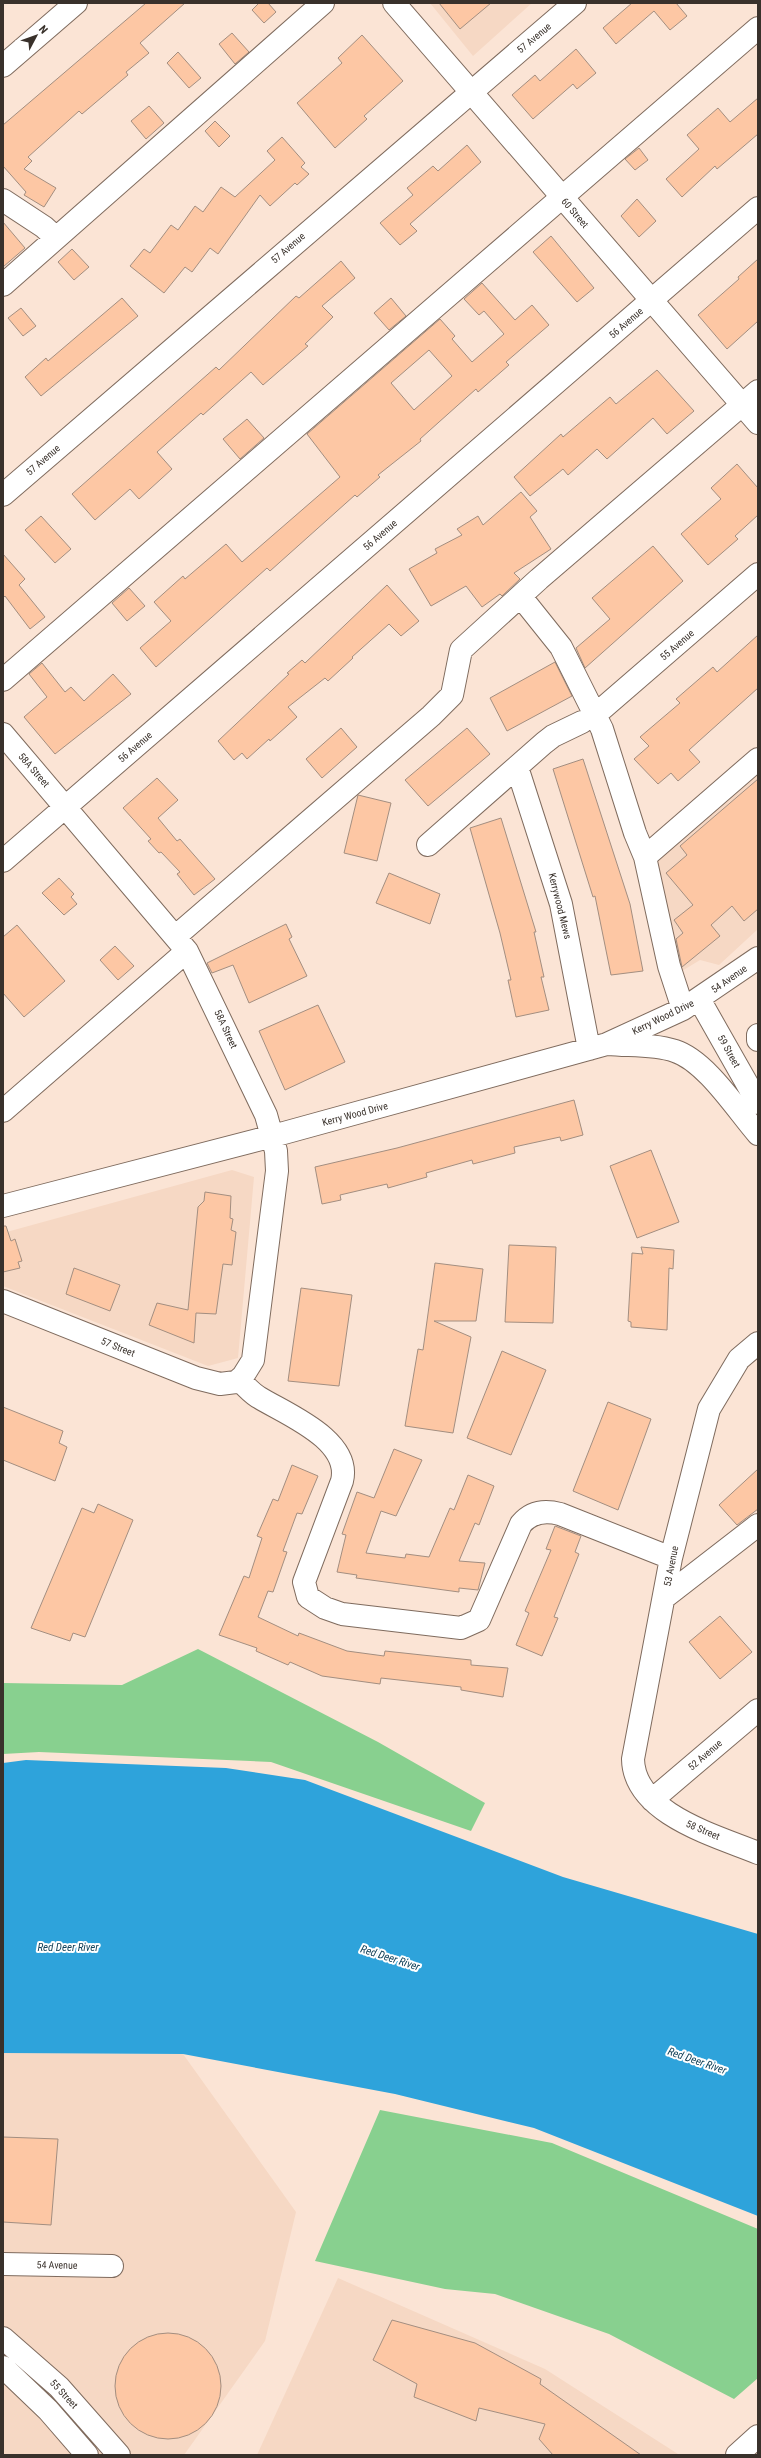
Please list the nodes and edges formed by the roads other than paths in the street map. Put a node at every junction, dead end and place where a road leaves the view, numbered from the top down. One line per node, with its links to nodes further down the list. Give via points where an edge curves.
1 (76, 3): 6 (street)
2 (323, 3): 11 (street)
3 (394, 3): 7 (street, 60 Street)
4 (575, 3): 7 (street, 57 Avenue)
5 (758, 28): 8 (street)
6 (3, 66)
7 (470, 91): 8 (street, 60 Street); 16 (street, 57 Avenue)
8 (562, 198): 13 (street, 60 Street); 19 (street)
9 (3, 200): 11 (street)
10 (758, 208): 13 (street, 56 Avenue)
11 (55, 237): 12 (street)
12 (3, 285)
13 (651, 300): 14 (street, 60 Street); 24 (street, 56 Avenue)
14 (750, 397): 15 (street, 60 Street); 18 (street, via 539,579)
15 (758, 423)
16 (3, 495)
17 (758, 574): 20 (street, 55 Avenue)
18 (521, 598): 20 (street, 59 Street, via 561,647); 28 (street, via 461,650 452,695)
19 (3, 680)
20 (589, 719): 23 (street, via 553,736); 26 (street, 59 Street)
21 (3, 734): 24 (street, 58A Street)
22 (758, 759): 26 (street)
23 (517, 767): 25 (street); 33 (street, Kerrywood Mews, via 561,904)
24 (66, 806): 27 (street, 56 Avenue); 28 (street, 58A Street)
25 (428, 845)
26 (645, 857): 30 (street, 59 Street, via 670,966)
27 (3, 861)
28 (182, 944): 35 (street); 37 (street, 58A Street, via 266,1115)
29 (758, 958): 30 (street, 54 Avenue)
30 (691, 1004): 33 (street, Kerry Wood Drive); 34 (street, 59 Street)
31 (758, 1035): 32 (street)
32 (758, 1040)
33 (598, 1046): 36 (street, via 664,1048 687,1057 714,1082); 37 (street, Kerry Wood Drive)
34 (758, 1104)
35 (3, 1111)
36 (758, 1134)
37 (273, 1136): 38 (street, Kerry Wood Drive); 41 (street, 58A Street, via 277,1172 254,1350 249,1368)
38 (3, 1206)
39 (3, 1301): 41 (street, 57 Street, via 196,1378 220,1384)
40 (758, 1343): 43 (street, 53 Avenue, via 739,1359 709,1409)
41 (237, 1381): 43 (street, via 259,1397 308,1424 323,1437 340,1460 344,1475 304,1582 308,1598 325,1608 342,1614 461,1628 468,1626 479,1620 521,1524 530,1515 546,1511 560,1514)
42 (758, 1525): 44 (street)
43 (671, 1558): 44 (street, 53 Avenue)
44 (665, 1598): 46 (street, 53 Avenue, via 632,1759 636,1777)
45 (758, 1710): 46 (street, 52 Avenue)
46 (652, 1800): 47 (street, 58 Street, via 678,1819)
47 (758, 1853)
48 (3, 2264): 49 (street, 54 Avenue)
49 (112, 2266)
50 (3, 2338): 54 (street, 55 Street, via 59,2388)
51 (3, 2367): 53 (street, via 39,2400)
52 (758, 2436): 55 (street)
53 (87, 2455)
54 (119, 2455)
55 (737, 2455)

